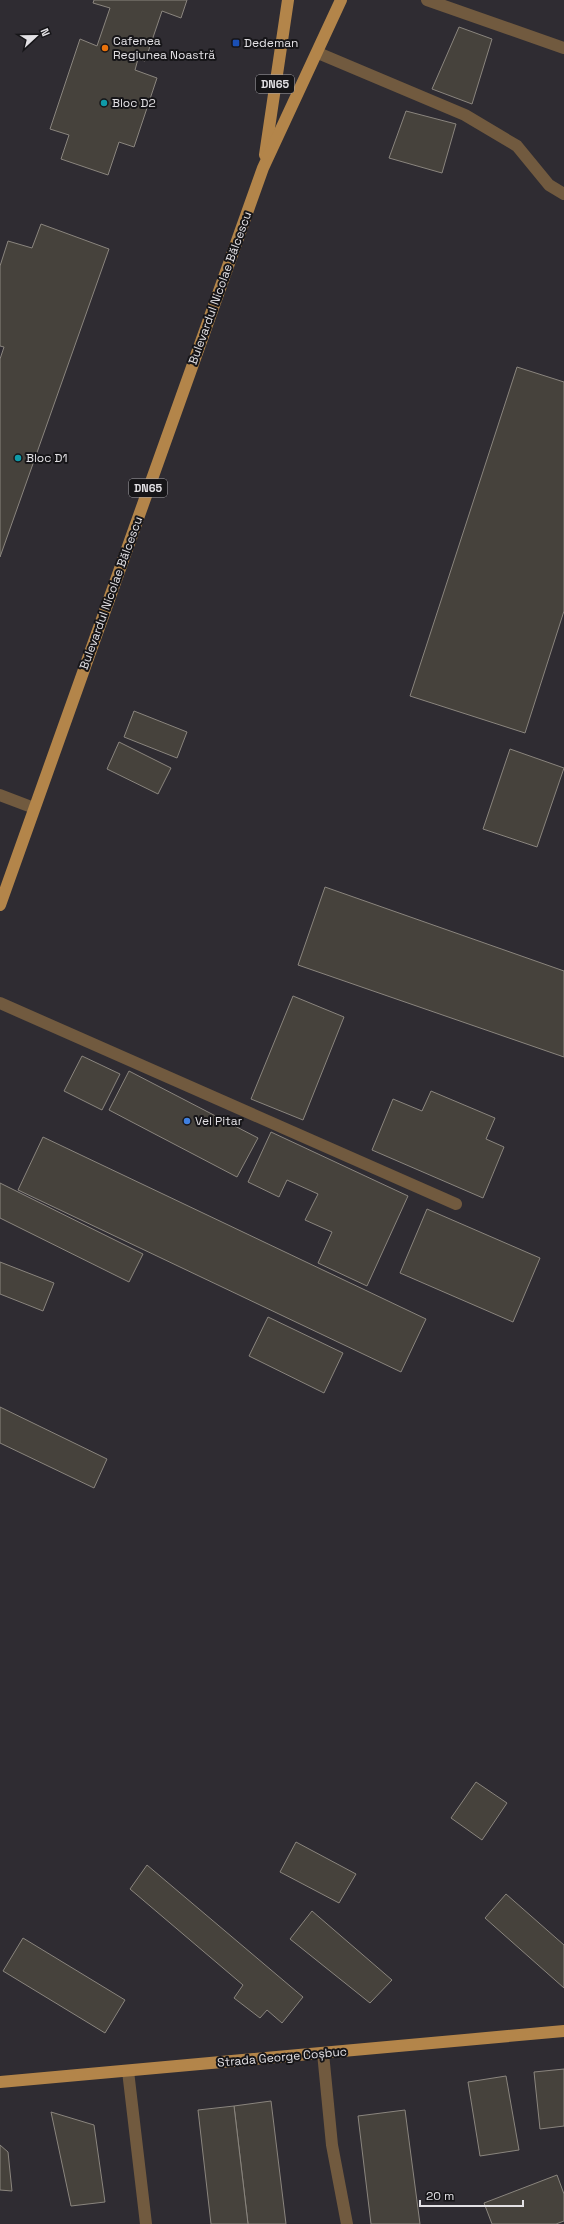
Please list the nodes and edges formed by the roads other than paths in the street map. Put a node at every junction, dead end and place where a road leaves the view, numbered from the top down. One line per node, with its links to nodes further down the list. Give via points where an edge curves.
1 (288, 0): 6 (main road, Bulevardul Nicolae Bălcescu / DN65)
2 (341, 0): 5 (main road, Bulevardul Nicolae Bălcescu / DN65)
3 (426, 0): 4 (street)
4 (564, 48)
5 (318, 53): 6 (main road, Bulevardul Nicolae Bălcescu / DN65); 7 (street, via 466,115 517,146 549,184)
6 (263, 168): 9 (main road, Bulevardul Nicolae Bălcescu / DN65)
7 (564, 194)
8 (0, 795): 9 (street)
9 (34, 808): 10 (main road, Bulevardul Nicolae Bălcescu / DN65)
10 (0, 905)
11 (0, 1003): 12 (street)
12 (456, 1204)
13 (564, 2031): 14 (main road, Strada George Coșbuc)
14 (323, 2052): 15 (main road, Strada George Coșbuc); 18 (street, via 332,2144)
15 (128, 2071): 16 (main road, Strada George Coșbuc); 17 (street)
16 (0, 2082)
17 (146, 2224)
18 (348, 2224)

